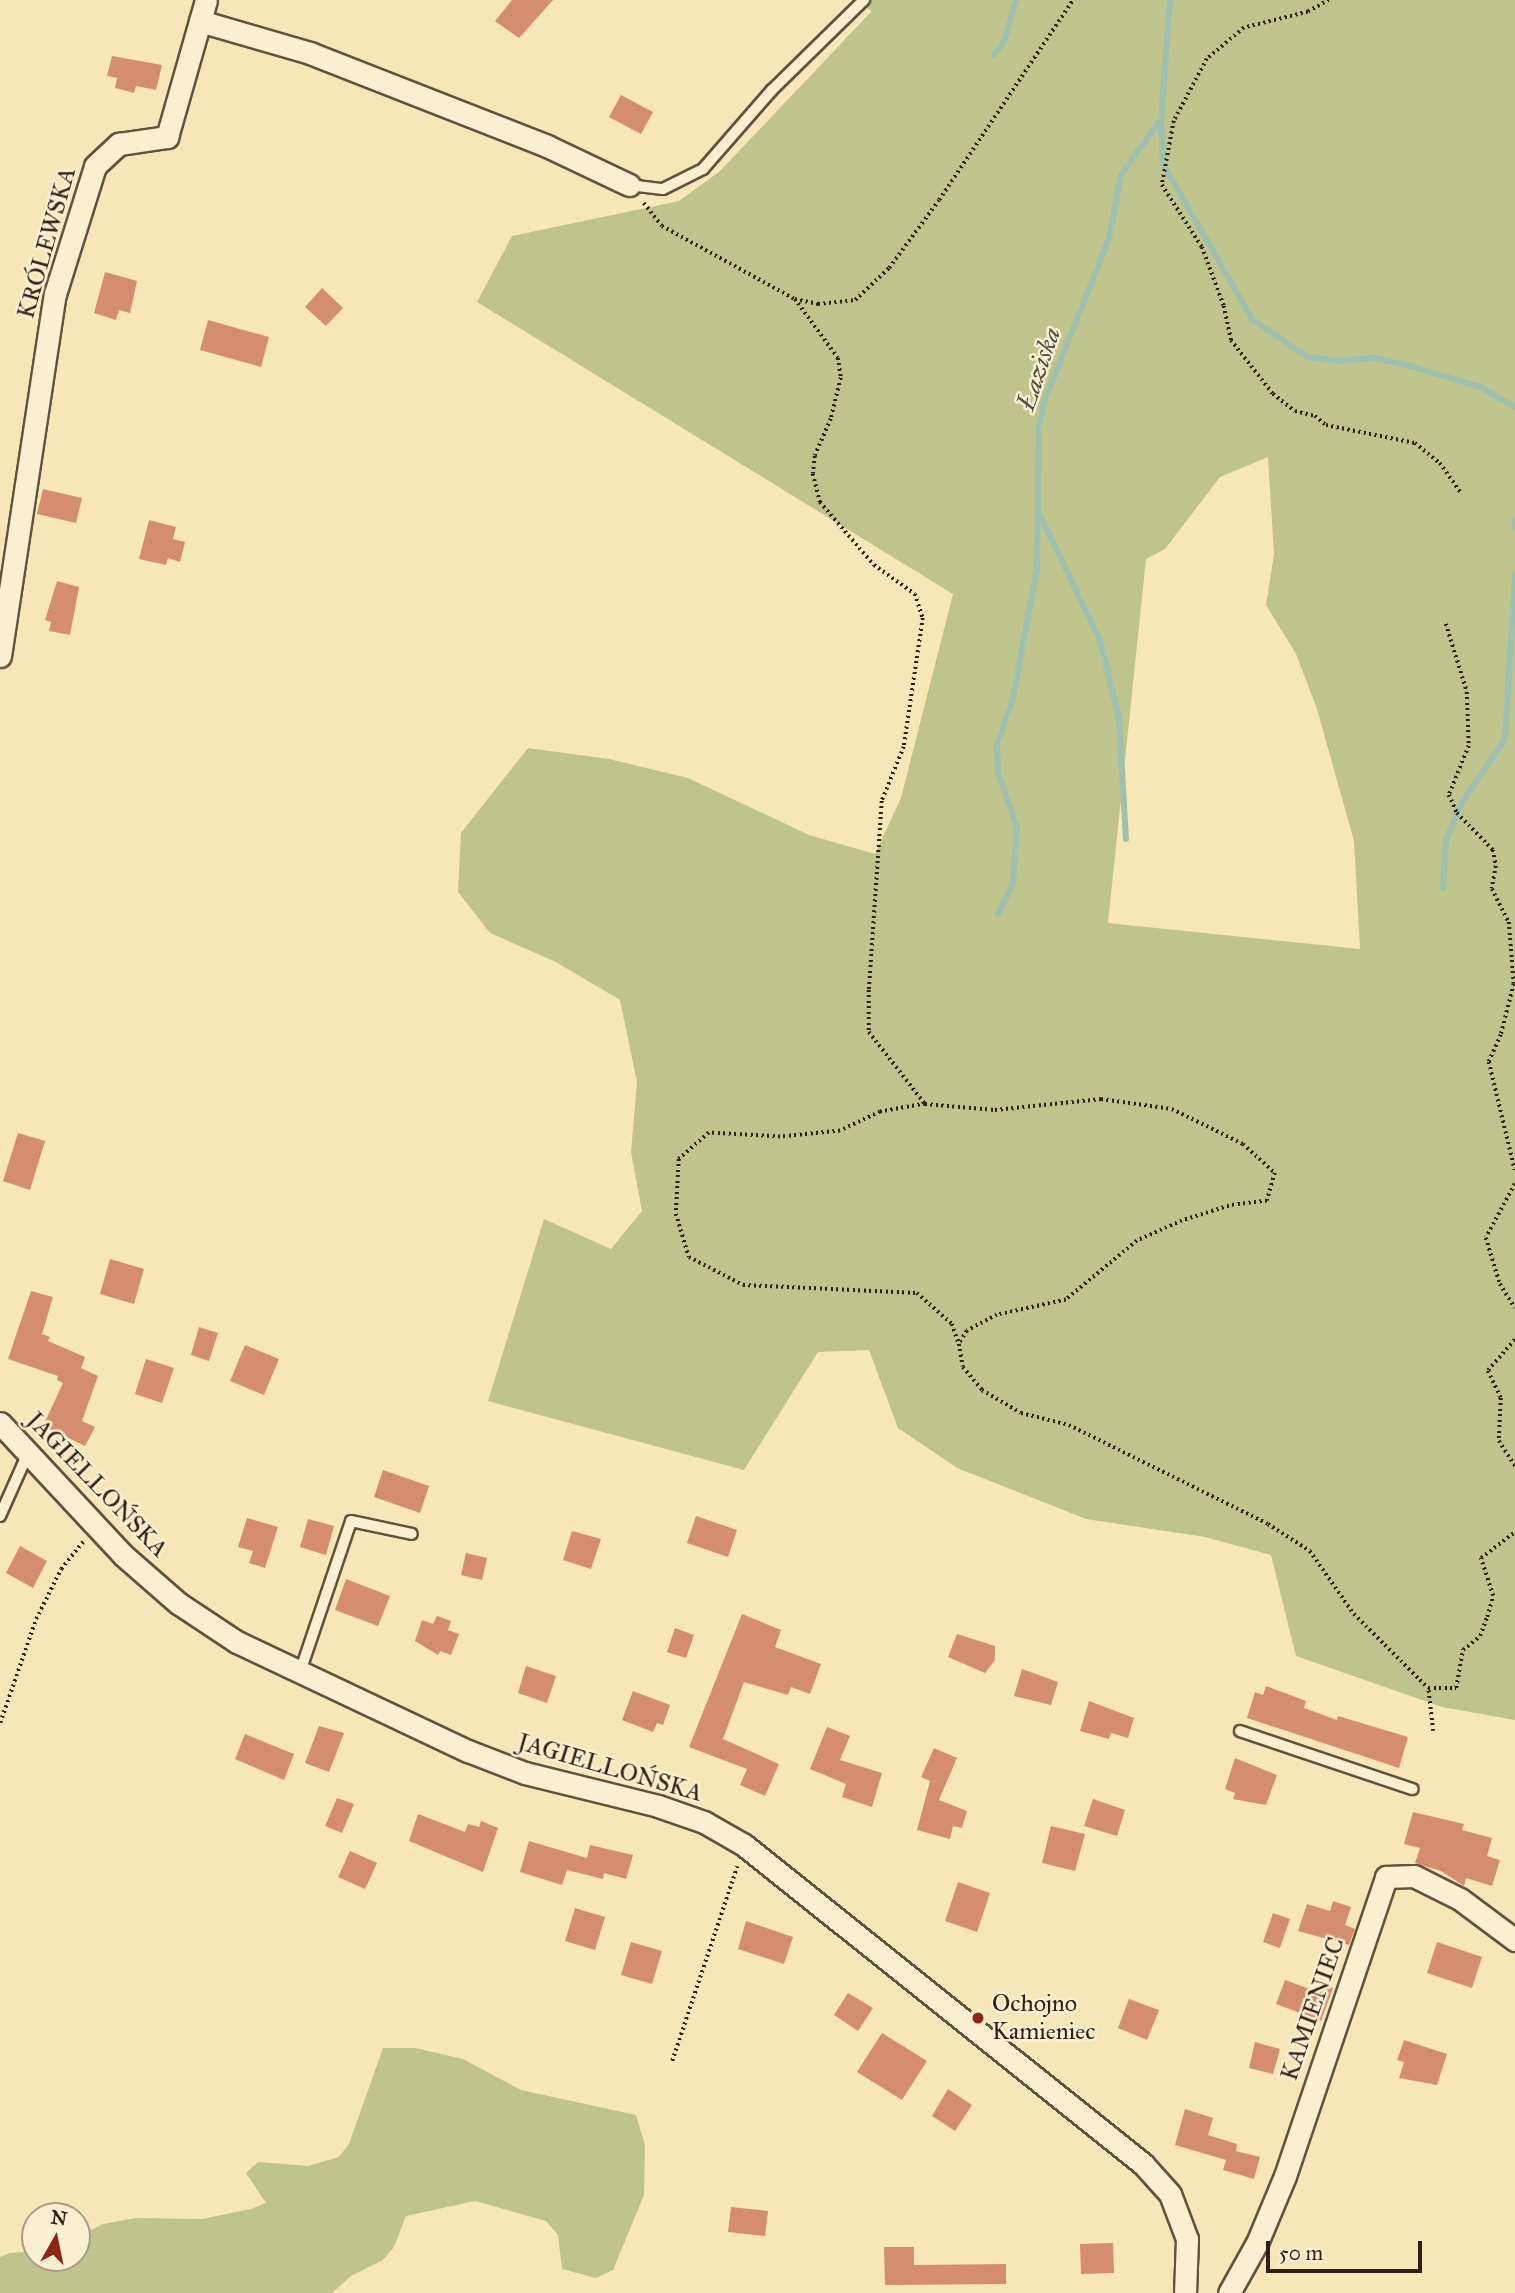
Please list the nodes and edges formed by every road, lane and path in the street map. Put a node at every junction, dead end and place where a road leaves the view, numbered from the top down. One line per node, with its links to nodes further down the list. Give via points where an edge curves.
1 (206, 0): 5 (street)
2 (864, 0): 6 (lane, via 772,90 703,169 663,189)
3 (1073, 0): 7 (path, via 889,268 855,300 818,304)
4 (1329, 0): 8 (path, via 1308,12 1244,28 1207,60 1174,121 1162,185 1202,247 1231,340 1273,394 1295,411 1315,416 1326,425 1416,443 1440,463)
5 (200, 22): 6 (street, via 310,53 547,146); 10 (street, KRÓLEWSKA, via 167,137 119,144 95,166 55,294)
6 (629, 185): 7 (path, via 662,226)
7 (795, 299): 11 (path, via 838,358 841,378 815,456 813,474 821,502 874,565 915,594 923,618 904,747 882,801 869,1032)
8 (1461, 493)
9 (1446, 624): 12 (path, via 1467,692 1469,746 1449,794 1457,813 1493,850 1492,889 1509,922 1514,984 1489,1062)
10 (0, 656)
11 (925, 1104): 16 (path, via 880,1112 840,1131 780,1137 709,1133 679,1159 676,1214 688,1257 743,1285 917,1293 952,1324); 16 (path, via 995,1110 1101,1099 1172,1109 1243,1144 1275,1173 1267,1201 1229,1206 1137,1241 1066,1300 996,1315 967,1331)
12 (1515, 1170)
13 (1515, 1184): 14 (path, via 1486,1238 1500,1284)
14 (1515, 1308)
15 (1515, 1340): 19 (path, via 1488,1371 1501,1398 1499,1441)
16 (959, 1344): 25 (path, via 969,1375 982,1390 1011,1407 1069,1425 1268,1524 1310,1551 1354,1614)
17 (0, 1423): 18 (street, JAGIELLOŃSKA)
18 (29, 1451): 20 (lane); 21 (street, JAGIELLOŃSKA)
19 (1515, 1466)
20 (0, 1516)
21 (96, 1526): 24 (street, JAGIELLOŃSKA, via 178,1602 237,1642); 26 (path, via 61,1569 36,1619)
22 (1515, 1532): 25 (path, via 1481,1558 1493,1596 1480,1636 1463,1650 1456,1688)
23 (412, 1534): 24 (lane, via 351,1521)
24 (300, 1672): 30 (street, JAGIELLOŃSKA, via 525,1773 658,1806 704,1822)
25 (1428, 1688): 28 (path)
26 (0, 1723)
27 (1240, 1731): 29 (lane)
28 (1433, 1731)
29 (1412, 1789)
30 (744, 1845): 32 (path); 33 (street, JAGIELLOŃSKA, via 1143,2164 1170,2194 1187,2239)
31 (1515, 1940): 34 (street, KAMIENIEC, via 1460,1899 1414,1876 1386,1877 1285,2176 1257,2243)
32 (672, 2061)
33 (1185, 2293)
34 (1229, 2293)

